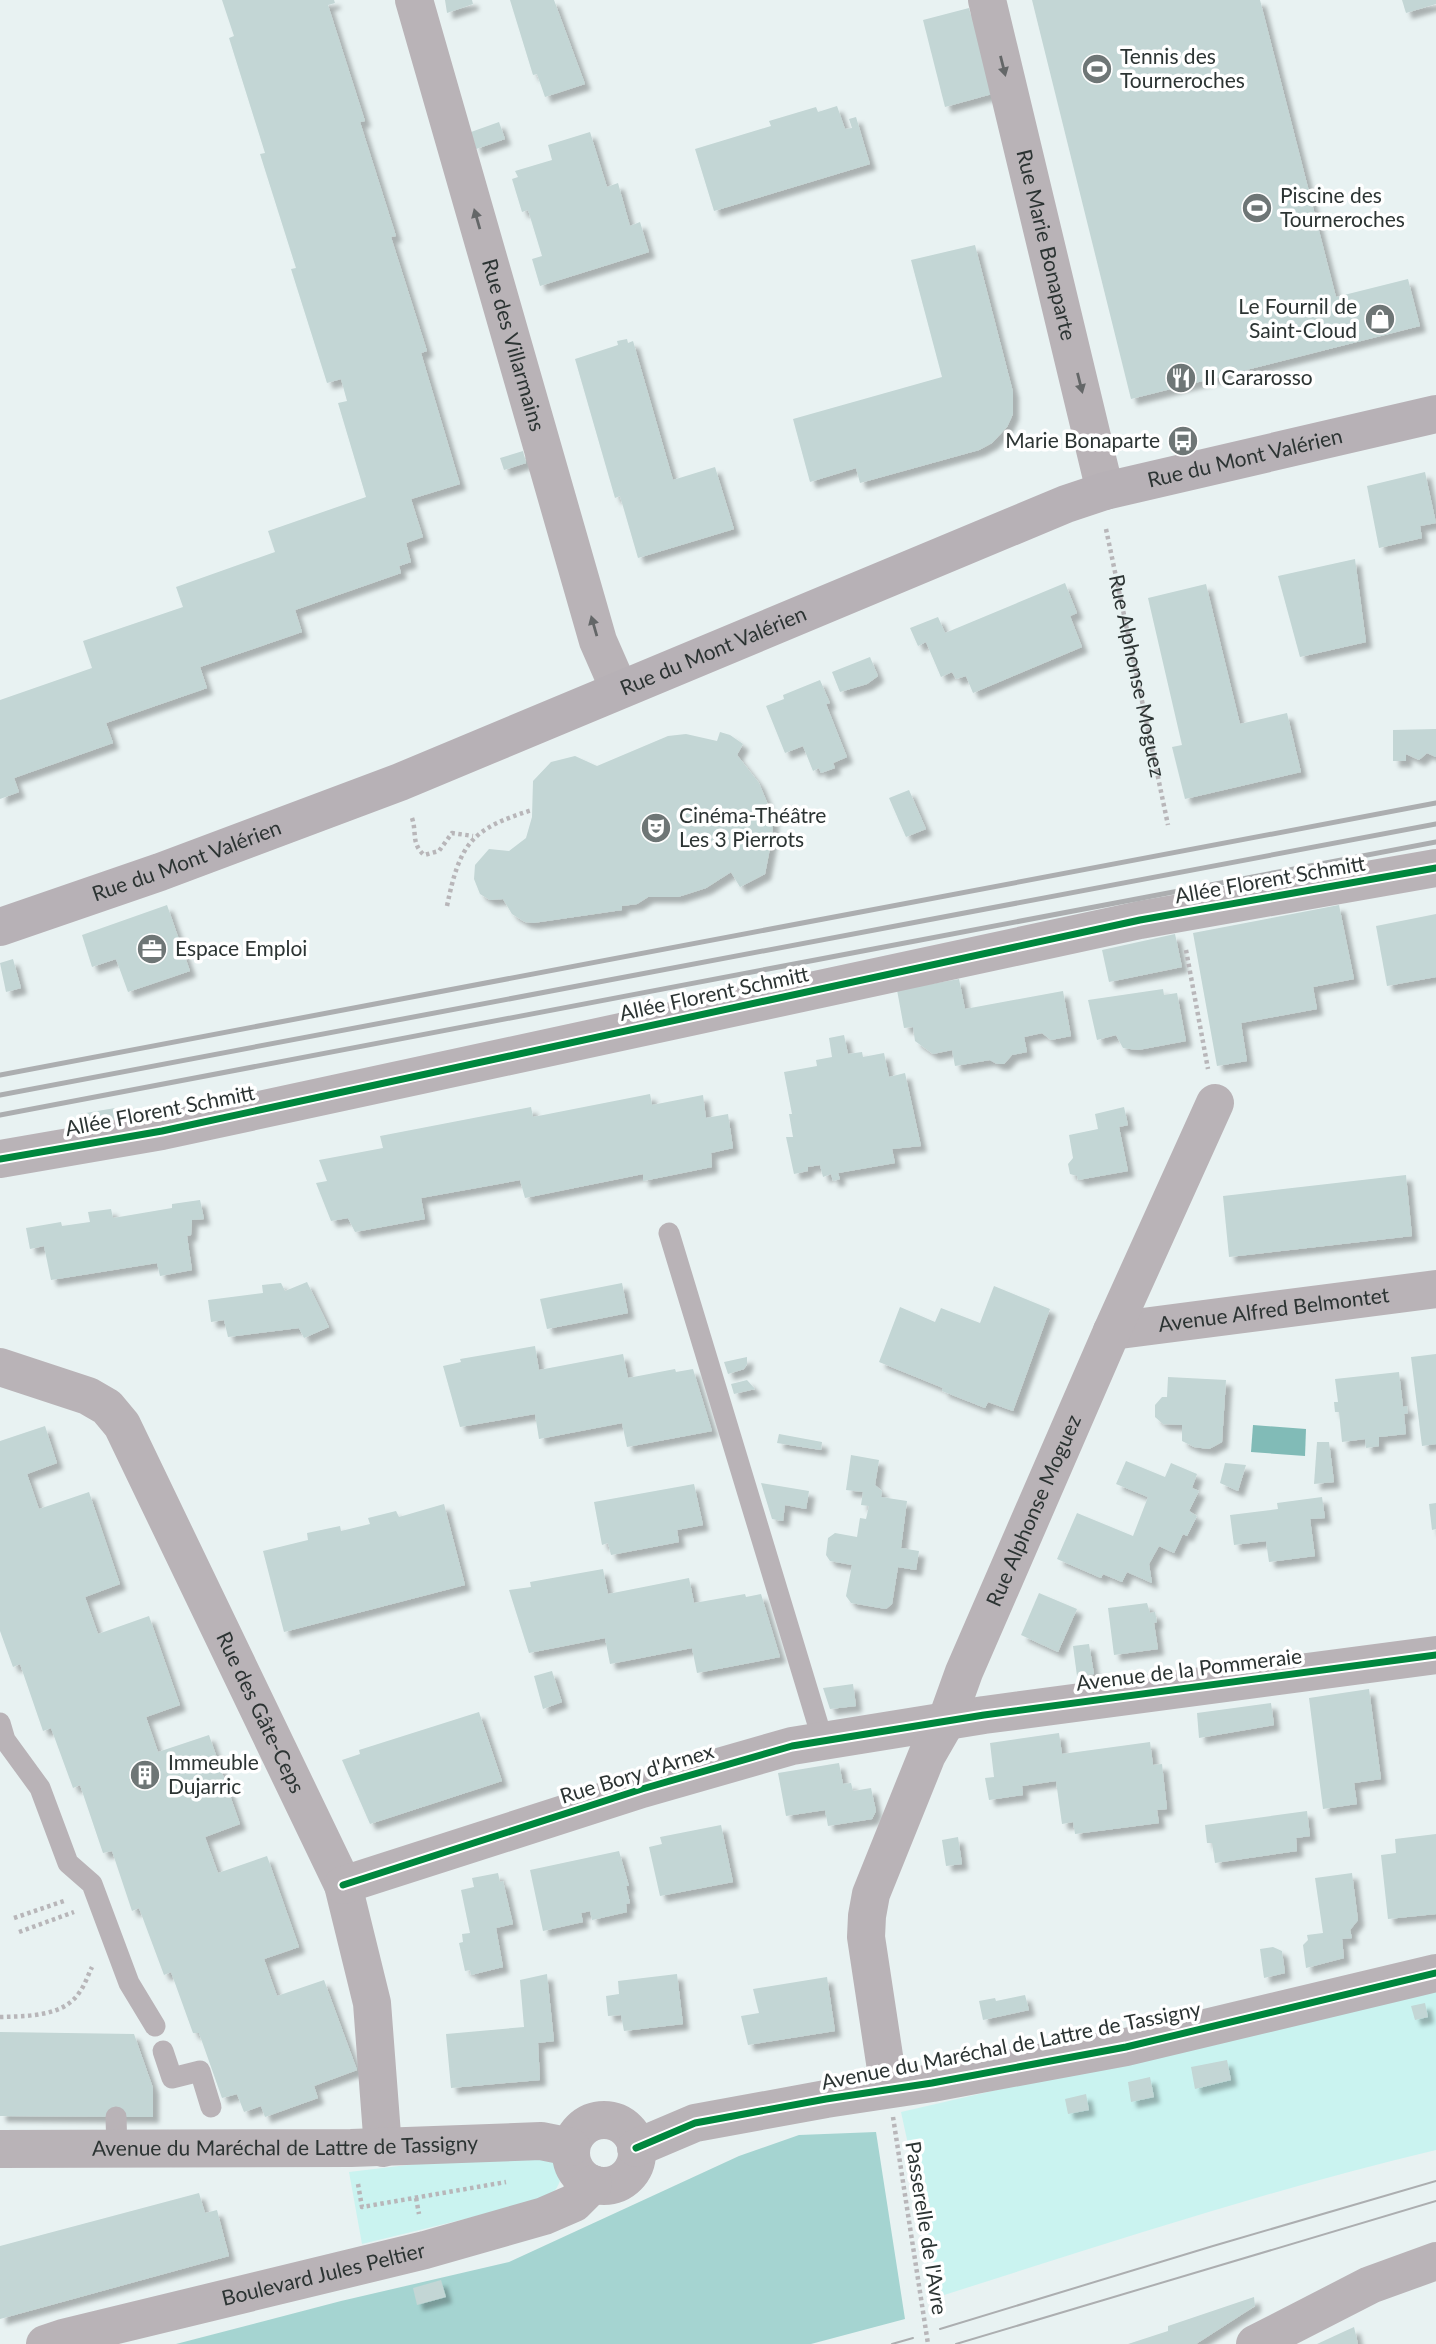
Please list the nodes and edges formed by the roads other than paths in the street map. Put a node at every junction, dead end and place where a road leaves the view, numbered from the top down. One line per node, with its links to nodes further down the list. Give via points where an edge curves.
1 (414, 0): 5 (street, Rue des Villarmains, one-way to 1, via 598,641)
2 (987, 0): 4 (street, Rue Marie Bonaparte, one-way to 4)
3 (1436, 414): 4 (main road, Rue du Mont Valérien)
4 (1105, 491): 5 (main road, Rue du Mont Valérien)
5 (619, 689): 7 (main road, Rue du Mont Valérien, via 400,782)
6 (1436, 868): 9 (street, Allée Florent Schmitt, via 1140,920 162,1131)
7 (0, 927)
8 (1214, 1102): 12 (street, Rue Alphonse Moguez)
9 (0, 1159)
10 (669, 1233): 17 (lane)
11 (1436, 1289): 12 (street, Avenue Alfred Belmontet)
12 (1112, 1331): 15 (street, Rue Alphonse Moguez)
13 (0, 1367): 18 (street, Rue des Gâte-Ceps, via 88,1396 107,1407 122,1425)
14 (1436, 1655): 15 (street, Avenue de la Pommeraie)
15 (946, 1722): 17 (street, Rue Bory d'Arnex); 22 (street, Rue Alphonse Moguez, via 927,1755 871,1894 867,1916 866,1937)
16 (0, 1723): 20 (lane, via 5,1740 40,1788 68,1863 92,1884 129,1983)
17 (823, 1741): 18 (street, Rue Bory d'Arnex, via 642,1789)
18 (344, 1885): 25 (street, Rue des Gâte-Ceps, via 372,2003)
19 (1436, 1973): 22 (street, Avenue du Maréchal de Lattre de Tassigny)
20 (155, 2026)
21 (163, 2050): 23 (lane, via 172,2078 200,2071)
22 (891, 2103): 26 (street, Avenue du Maréchal de Lattre de Tassigny, via 695,2123)
23 (211, 2107)
24 (571, 2147): 25 (street, Avenue du Maréchal de Lattre de Tassigny, via 541,2141); 26 (street, via 589,2124 609,2121 627,2130); 28 (street, via 575,2169)
25 (383, 2148): 27 (street, Avenue du Maréchal de Lattre de Tassigny, via 117,2134)
26 (636, 2148): 28 (street, via 632,2170 625,2178 615,2184)
27 (0, 2149)
28 (593, 2184): 30 (street, Boulevard Jules Peltier, via 574,2203 544,2216)
29 (1436, 2261): 31 (street, via 1370,2285)
30 (45, 2344)
31 (1255, 2344)

